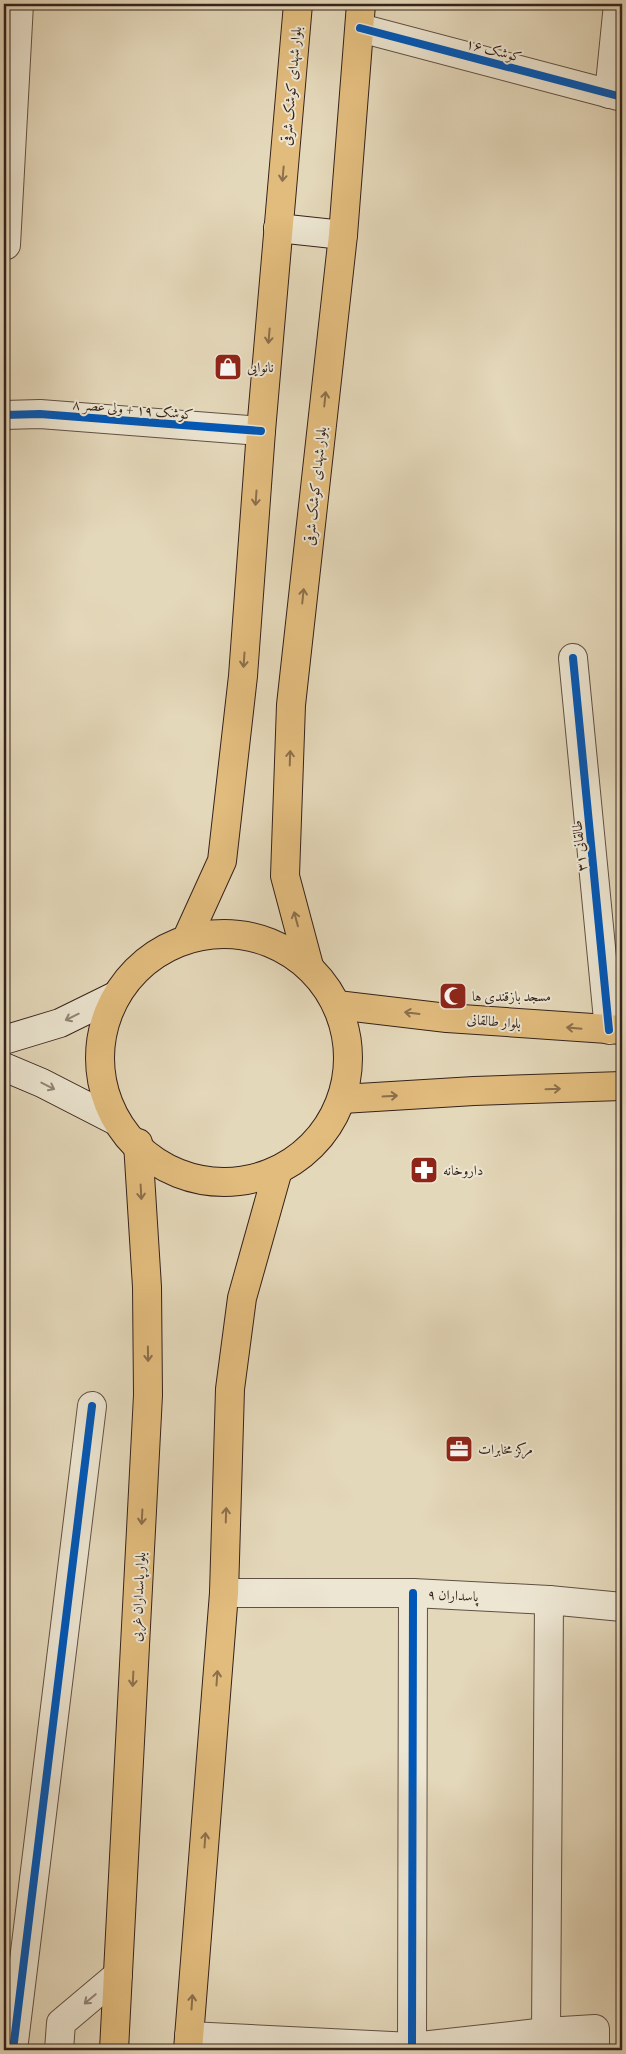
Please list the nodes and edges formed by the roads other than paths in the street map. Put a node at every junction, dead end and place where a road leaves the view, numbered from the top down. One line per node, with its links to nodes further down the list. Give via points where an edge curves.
1 (19, 4): 8 (street)
2 (298, 4): 6 (main road, بلوار شهدای کوشک شرقی, one-way to 6)
3 (618, 4): 5 (street)
4 (361, 16): 5 (street, کوشک ۱۶); 7 (main road, بلوار شهدای کوشک شرقی)
5 (616, 96)
6 (278, 228): 7 (street); 10 (main road, بلوار شهدای کوشک شرقی, one-way to 10)
7 (343, 235): 13 (main road, بلوار شهدای کوشک شرقی, one-way to 7, via 285,876 292,705)
8 (6, 245)
9 (4, 416): 10 (street, کوشک ۱۹ + ولی عصر ۸, via 40,414)
10 (261, 431): 12 (main road, بلوار شهدای کوشک شرقی, one-way to 12, via 243,676 222,861)
11 (573, 658): 16 (street, طالقانی ۳۱)
12 (187, 938): 13 (main road, via 212,933 264,939 288,950); 14 (main road, via 158,951 134,971)
13 (308, 966): 15 (main road)
14 (115, 996): 17 (street, one-way to 17, via 60,1023); 21 (main road, via 105,1020 100,1072)
15 (337, 1005): 16 (main road, بلوار طالقانی, one-way to 15, via 447,1018); 20 (main road, via 348,1051)
16 (616, 1030)
17 (4, 1040)
18 (4, 1067): 21 (street, one-way to 21)
19 (622, 1086): 20 (main road, one-way to 19)
20 (342, 1099): 23 (main road, via 327,1128 305,1153)
21 (116, 1121): 22 (main road)
22 (138, 1143): 23 (main road, via 159,1164 182,1176 206,1181 230,1183 255,1179); 29 (main road, بلوار پاسداران غربی, one-way to 29, via 147,1286 148,1395)
23 (278, 1170): 25 (main road, one-way to 23, via 231,1380 242,1298)
24 (92, 1406): 30 (street)
25 (224, 1593): 26 (street, پاسداران ۹); 34 (main road, one-way to 25)
26 (413, 1593): 27 (street, پاسداران ۹); 36 (street)
27 (549, 1600): 28 (street, پاسداران ۹); 32 (street)
28 (622, 1607)
29 (118, 1975): 31 (street, one-way to 31); 39 (main road, بلوار پاسداران غربی)
30 (11, 2013): 31 (street); 37 (street)
31 (61, 2023): 38 (street)
32 (546, 2032): 33 (street); 35 (street)
33 (595, 2040)
34 (189, 2043): 36 (street)
35 (514, 2043): 36 (street)
36 (412, 2047)
37 (13, 2050)
38 (59, 2050)
39 (114, 2050)

